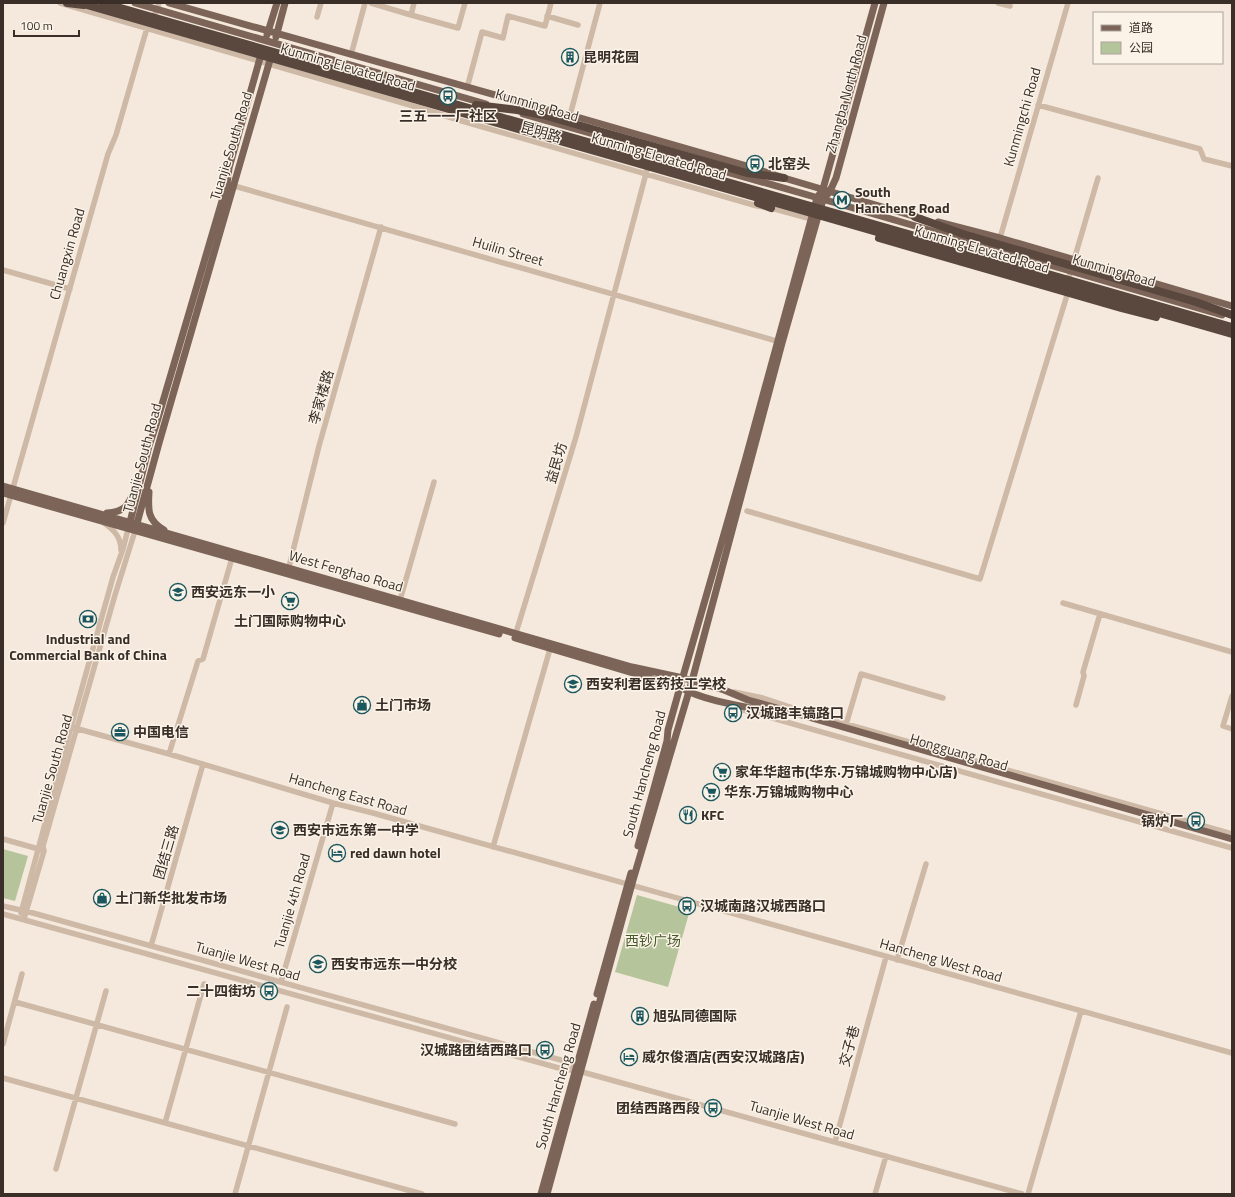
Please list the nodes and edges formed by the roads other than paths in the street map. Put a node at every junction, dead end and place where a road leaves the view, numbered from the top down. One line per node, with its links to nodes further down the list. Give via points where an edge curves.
1 (60, 3): 29 (street, 昆明路)
2 (67, 3): 23 (highway)
3 (80, 3): 23 (highway, Kunming Elevated Road)
4 (103, 3): 24 (highway, Kunming Elevated Road)
5 (115, 3): 24 (highway)
6 (135, 3): 21 (main road, Kunming Road)
7 (169, 3): 30 (main road, Kunming Road)
8 (277, 3): 30 (main road, Tuanjie South Road)
9 (285, 3): 31 (main road, Tuanjie South Road)
10 (321, 3): 27 (street)
11 (365, 3): 34 (street)
12 (372, 3): 25 (street)
13 (414, 3): 25 (street)
14 (465, 3): 25 (street, via 458,28)
15 (551, 3): 26 (street)
16 (600, 3): 41 (street)
17 (874, 3): 49 (main road, Zhangba North Road)
18 (884, 3): 50 (main road, Zhangba North Road, via 836,178)
19 (998, 3): 22 (street)
20 (1068, 3): 39 (street, Kunmingchi Road)
21 (158, 6): 29 (street, Chuangxin Road); 32 (main road, Kunming Road)
22 (1010, 6)
23 (92, 7): 40 (highway, Kunming Elevated Road)
24 (142, 14): 38 (highway, Kunming Elevated Road)
25 (411, 15)
26 (547, 16): 28 (street); 37 (street, via 545,26 508,16 502,38 482,32)
27 (317, 17)
28 (578, 25)
29 (147, 28): 35 (street, 昆明路); 60 (street, Chuangxin Road)
30 (268, 31): 31 (main road, Kunming Road); 32 (main road, Tuanjie South Road)
31 (277, 34): 33 (main road, Tuanjie South Road); 34 (main road, Kunming Road)
32 (266, 40): 33 (main road, Kunming Road); 35 (main road, Tuanjie South Road)
33 (275, 42): 36 (main road, Tuanjie South Road); 42 (main road, Kunming Road)
34 (351, 55): 37 (main road, Kunming Road)
35 (259, 61): 36 (street, 昆明路); 48 (main road, Tuanjie South Road, via 229,168)
36 (269, 64): 45 (street, 昆明路); 48 (main road, Tuanjie South Road, via 239,170)
37 (467, 88): 41 (main road, Kunming Road)
38 (450, 102): 46 (highway, via 537,114 747,173); 65 (highway, Kunming Elevated Road)
39 (1038, 105): 44 (street, via 1200,149 1204,159); 56 (street, Kunmingchi Road)
40 (465, 114): 52 (highway, via 500,130 749,199); 64 (highway, Kunming Elevated Road)
41 (570, 115): 42 (street); 46 (main road, Kunming Road)
42 (566, 127): 43 (main road, Kunming Road)
43 (652, 152): 45 (street, 益民坊); 51 (main road, Kunming Road)
44 (1232, 166)
45 (645, 174): 52 (street, 昆明路); 61 (street, 益民坊)
46 (784, 178): 49 (main road, Kunming Road)
47 (1098, 178): 57 (street)
48 (230, 185): 55 (street, Huilin Street); 68 (main road, Tuanjie South Road, via 149,446); 69 (main road, Tuanjie South Road)
49 (823, 189): 50 (main road, Kunming Road); 51 (main road, Zhangba North Road)
50 (830, 191): 51 (main road, Zhangba North Road); 53 (main road, Kunming Road)
51 (820, 199): 54 (main road, South Hancheng Road); 59 (main road, Kunming Road)
52 (771, 208): 54 (street, 昆明路)
53 (915, 216): 56 (main road, Kunming Road); 63 (highway, via 963,234 1196,302)
54 (814, 220): 64 (highway, via 1127,310); 67 (main road, South Hancheng Road)
55 (381, 227): 61 (street, Huilin Street); 82 (street, 李家楼路, via 319,446)
56 (1000, 238): 57 (main road, Kunming Road)
57 (1074, 260): 62 (main road, Kunming Road)
58 (3, 270): 60 (street)
59 (1070, 271): 63 (main road, Kunming Road); 75 (street, via 1068,292 980,579)
60 (70, 289): 72 (street, Chuangxin Road)
61 (614, 294): 67 (street, Huilin Street); 86 (street, 益民坊, via 576,437)
62 (1232, 306)
63 (1232, 317)
64 (1193, 323): 66 (highway, Kunming Elevated Road)
65 (1232, 327)
66 (1232, 334)
67 (780, 342): 89 (main road, South Hancheng Road); 90 (main road, South Hancheng Road)
68 (143, 473): 74 (main road, via 131,500 124,508 114,513); 78 (main road, Tuanjie South Road)
69 (150, 476): 78 (main road, Tuanjie South Road); 79 (main road, via 150,514 155,524)
70 (434, 482): 83 (street)
71 (3, 486): 72 (main road, West Fenghao Road)
72 (12, 492): 73 (main road, West Fenghao Road); 74 (main road, West Fenghao Road); 76 (main road, West Fenghao Road); 77 (street, Chuangxin Road)
73 (3, 493)
74 (94, 511): 78 (main road, West Fenghao Road)
75 (747, 511)
76 (94, 519): 78 (main road, West Fenghao Road); 80 (street, via 117,534 121,546)
77 (3, 523)
78 (133, 526): 79 (main road, West Fenghao Road); 80 (street, Tuanjie South Road); 81 (main road, West Fenghao Road); 98 (street, Tuanjie South Road, via 115,595)
79 (175, 535): 82 (main road, West Fenghao Road)
80 (120, 556): 98 (street, Tuanjie South Road)
81 (232, 558): 82 (main road, West Fenghao Road); 100 (street, via 203,659 198,661)
82 (288, 571): 83 (main road, West Fenghao Road); 86 (main road, West Fenghao Road)
83 (400, 600): 86 (main road, West Fenghao Road)
84 (1063, 603): 85 (street)
85 (1100, 614): 88 (street); 96 (street)
86 (515, 636): 87 (main road, West Fenghao Road); 89 (main road, West Fenghao Road)
87 (550, 649): 91 (main road, West Fenghao Road); 108 (street)
88 (1232, 652)
89 (682, 678): 90 (main road, Hongguang Road); 91 (main road, South Hancheng Road)
90 (692, 681): 92 (main road, South Hancheng Road); 97 (main road, Hongguang Road, via 748,700)
91 (680, 687): 92 (main road, Hongguang Road); 112 (main road, South Hancheng Road)
92 (689, 692): 95 (main road, Hongguang Road); 112 (main road, South Hancheng Road)
93 (1232, 696): 99 (street, via 1223,726)
94 (943, 698): 97 (street, via 861,674)
95 (721, 702): 107 (main road, Hongguang Road, via 781,714); 109 (street)
96 (1076, 705)
97 (846, 726): 103 (street); 105 (main road, Hongguang Road)
98 (74, 728): 100 (street, Hancheng East Road); 110 (street, Tuanjie South Road, via 38,845)
99 (1232, 729)
100 (169, 754): 101 (street, Hancheng East Road)
101 (203, 764): 102 (street, Hancheng East Road); 118 (street, 团结三路)
102 (333, 803): 108 (street, Hancheng East Road); 122 (street, Tuanjie 4th Road)
103 (1232, 834)
104 (3, 839): 110 (street)
105 (1232, 839)
106 (3, 843): 110 (street)
107 (1232, 843)
108 (493, 847): 112 (street, Hancheng East Road)
109 (1232, 848)
110 (41, 852): 115 (street, Tuanjie South Road)
111 (926, 864): 120 (street)
112 (630, 885): 113 (street, Hancheng East Road); 132 (main road, South Hancheng Road)
113 (643, 889): 119 (street, Hancheng West Road)
114 (3, 906): 115 (street, Tuanjie West Road)
115 (24, 911): 117 (street, Tuanjie South Road); 118 (street, Tuanjie West Road)
116 (3, 914): 117 (street, Tuanjie West Road)
117 (22, 919): 132 (street, Tuanjie West Road, via 566,1070)
118 (151, 946): 122 (street, Tuanjie West Road)
119 (886, 957): 120 (street, Hancheng West Road); 138 (street, 交子巷)
120 (898, 960): 127 (street, Hancheng West Road)
121 (22, 974): 125 (street)
122 (281, 982): 132 (street, Tuanjie West Road, via 568,1062)
123 (204, 984): 130 (street)
124 (106, 991): 128 (street)
125 (15, 1002): 128 (street); 129 (street)
126 (287, 1007): 133 (street)
127 (1081, 1011): 131 (street, Hancheng West Road); 148 (street)
128 (96, 1025): 130 (street); 135 (street)
129 (3, 1044)
130 (186, 1050): 133 (street); 136 (street)
131 (1232, 1053)
132 (578, 1071): 138 (street, Tuanjie West Road); 144 (main road, South Hancheng Road); 145 (main road, South Hancheng Road)
133 (268, 1073): 137 (street); 139 (street)
134 (3, 1078): 135 (street)
135 (76, 1098): 136 (street); 141 (street)
136 (165, 1123): 139 (street)
137 (455, 1124)
138 (835, 1142): 140 (street, Tuanjie West Road)
139 (248, 1146): 142 (street); 143 (street)
140 (886, 1156): 146 (street); 147 (street, Tuanjie West Road)
141 (56, 1169)
142 (235, 1194)
143 (422, 1194)
144 (541, 1194)
145 (547, 1194)
146 (875, 1194)
147 (1022, 1194)
148 (1028, 1194)

